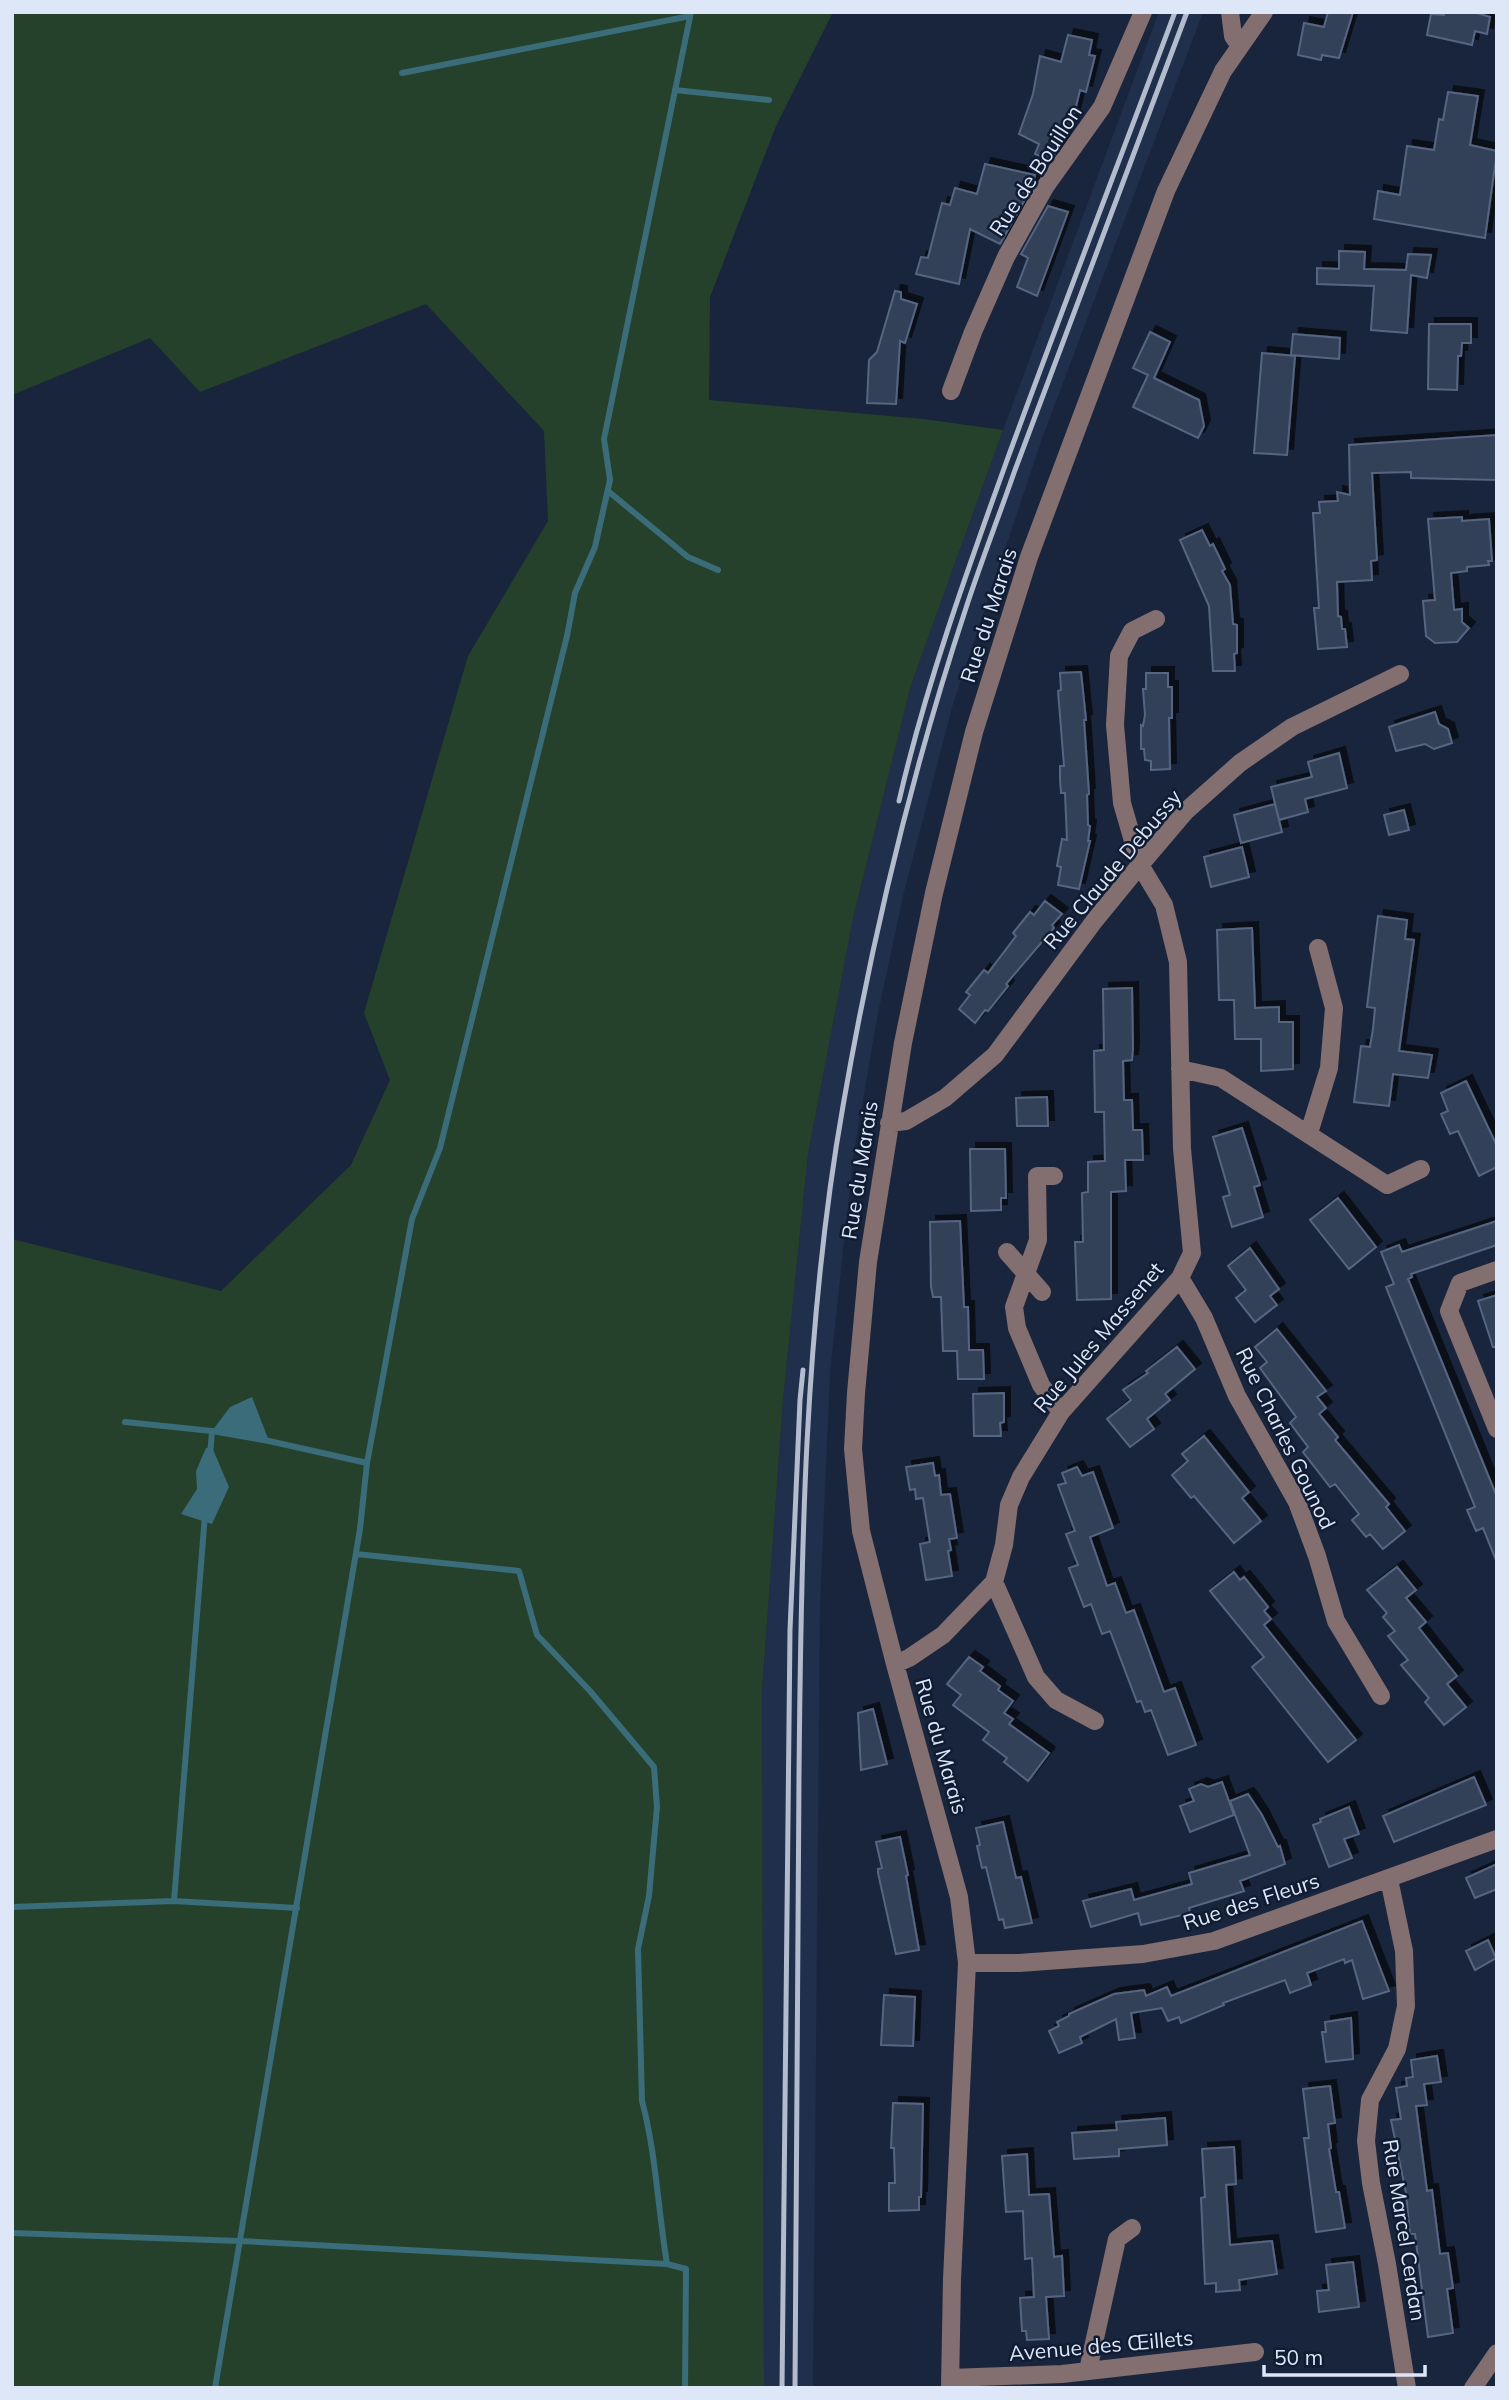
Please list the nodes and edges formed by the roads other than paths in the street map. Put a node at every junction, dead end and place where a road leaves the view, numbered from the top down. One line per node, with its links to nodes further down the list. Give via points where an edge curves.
1 (1143, 12): 5 (street, Rue de Bouillon, via 1102,107 1045,187 1006,257)
2 (1230, 12): 4 (street, via 1233,36)
3 (1264, 12): 4 (street, Rue du Marais)
4 (1240, 46): 11 (street, Rue du Marais, via 1223,71 1166,191 1029,558 974,732 934,892)
5 (951, 391)
6 (1156, 619): 8 (street, Rue Jules Massenet, via 1132,631 1119,656 1115,725 1122,803)
7 (1400, 674): 8 (street, Rue Claude Debussy, via 1292,727 1240,763 1186,811)
8 (1140, 865): 10 (street, Rue Jules Massenet, via 1164,905 1178,962); 11 (street, Rue Claude Debussy, via 995,1055 945,1098 906,1121)
9 (1318, 948): 12 (street, via 1334,1008 1329,1068)
10 (1180, 1069): 12 (street, via 1221,1078); 18 (street, Rue Jules Massenet, via 1192,1253)
11 (889, 1123): 23 (street, Rue du Marais, via 868,1262 853,1449 861,1531)
12 (1309, 1133): 13 (street, via 1387,1185)
13 (1421, 1170)
14 (1055, 1176): 17 (street, via 1037,1176 1038,1240)
15 (1007, 1252): 17 (street)
16 (1497, 1270): 21 (street, via 1460,1283 1449,1311)
17 (1026, 1273): 19 (street); 20 (street, via 1014,1307 1017,1328 1041,1385)
18 (1180, 1278): 20 (street, Rue Jules Massenet); 24 (street, Rue Charles Gounod, via 1205,1318 1237,1396 1297,1502 1336,1620)
19 (1042, 1292)
20 (1061, 1412): 22 (street, Rue Jules Massenet, via 1009,1505)
21 (1497, 1429)
22 (994, 1582): 23 (street, Rue Jules Massenet, via 943,1635); 25 (street, via 1036,1677 1056,1700)
23 (895, 1664): 28 (street, Rue du Marais, via 959,1897)
24 (1381, 1696)
25 (1095, 1721)
26 (1497, 1839): 27 (street, Rue des Fleurs)
27 (1389, 1879): 28 (street, Rue des Fleurs, via 1213,1941 1143,1954); 35 (street, Rue Marcel Cerdan, via 1404,1951 1406,2006 1397,2049 1370,2100 1366,2141)
28 (967, 1963): 34 (street, Rue du Marais)
29 (1132, 2228): 32 (street, via 1117,2239)
30 (1255, 2352): 32 (street, Avenue des Œillets)
31 (1497, 2353): 36 (street)
32 (1088, 2370): 33 (street, Avenue des Œillets)
33 (1064, 2381): 34 (street, Avenue des Œillets)
34 (950, 2383)
35 (1407, 2388)
36 (1473, 2388)

